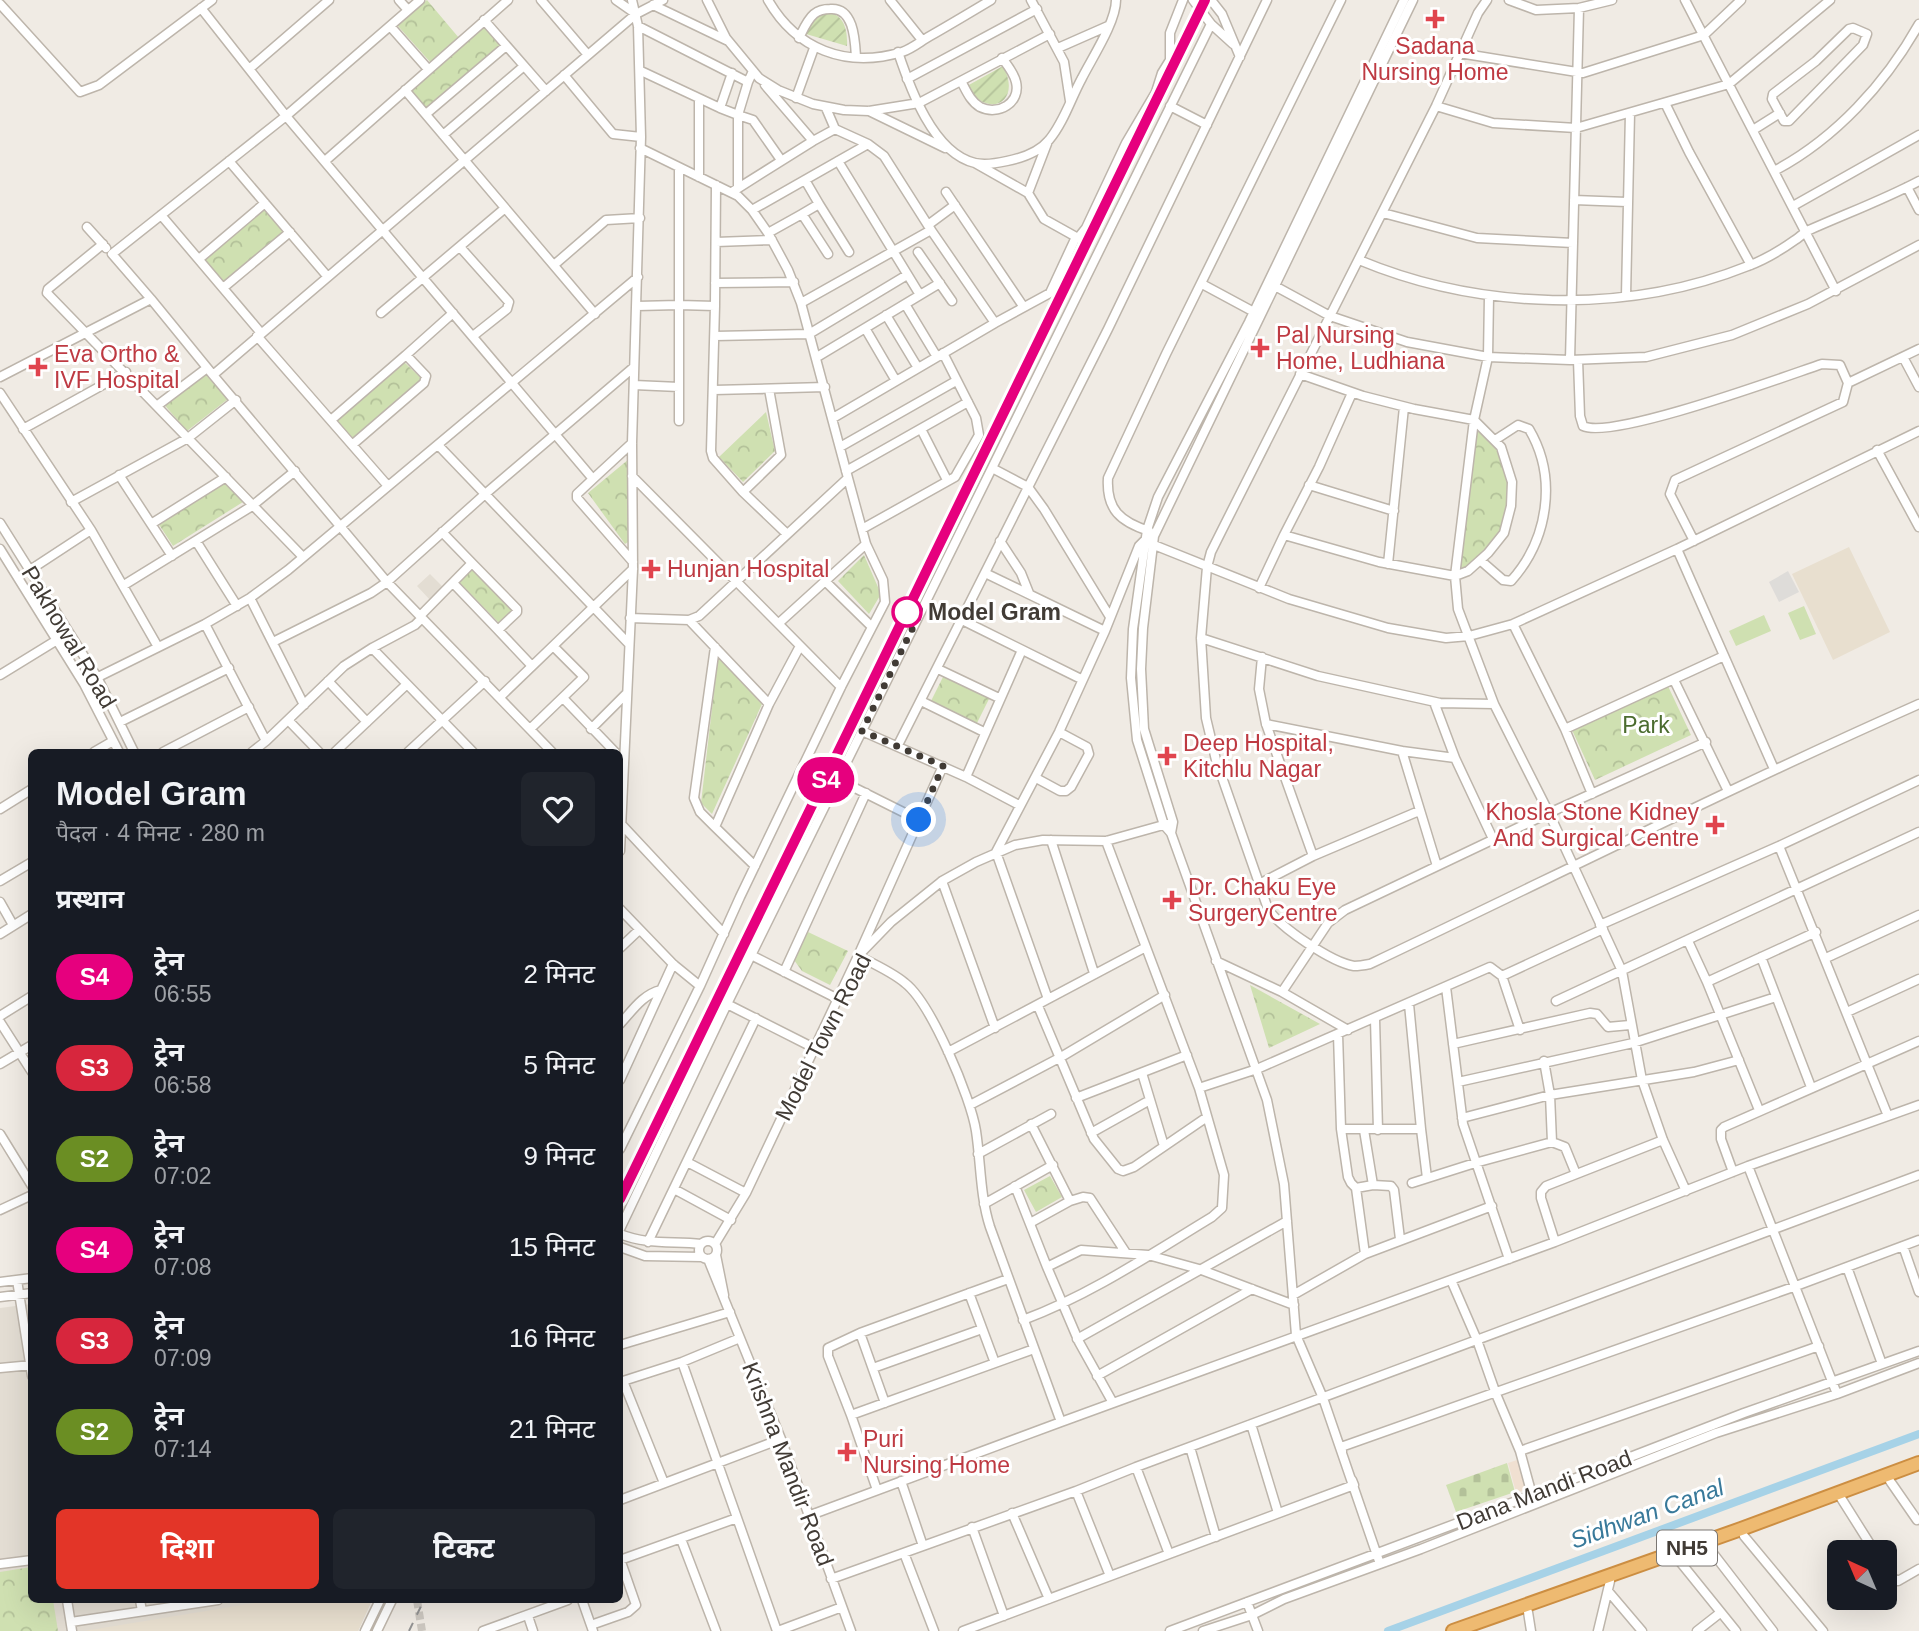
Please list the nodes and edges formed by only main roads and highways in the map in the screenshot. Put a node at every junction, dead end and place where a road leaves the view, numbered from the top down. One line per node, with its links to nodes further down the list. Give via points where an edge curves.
1 (1919, 1463): 3 (highway, NH5)
2 (1919, 1470): 4 (highway, NH5)
3 (1453, 1631)
4 (1475, 1631)

